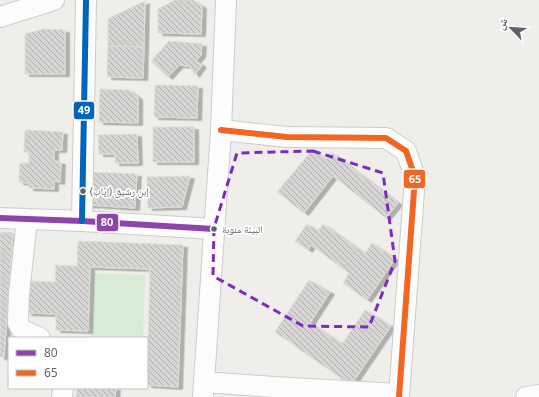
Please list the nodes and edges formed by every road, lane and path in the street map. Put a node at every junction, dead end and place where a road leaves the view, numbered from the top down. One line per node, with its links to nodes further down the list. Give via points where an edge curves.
1 (54, 0): 4 (street)
2 (86, 0): 8 (street)
3 (226, 0): 5 (street)
4 (0, 17)
5 (221, 130): 9 (street); 12 (street, via 287,137 386,138 406,151 415,177)
6 (0, 218): 7 (street)
7 (27, 219): 8 (street); 10 (street, via 18,323 22,330)
8 (82, 221): 9 (street)
9 (214, 229): 11 (street)
10 (38, 337)
11 (203, 390): 12 (street, via 274,387)
12 (399, 395)
13 (539, 395): 14 (street)
14 (526, 397)

